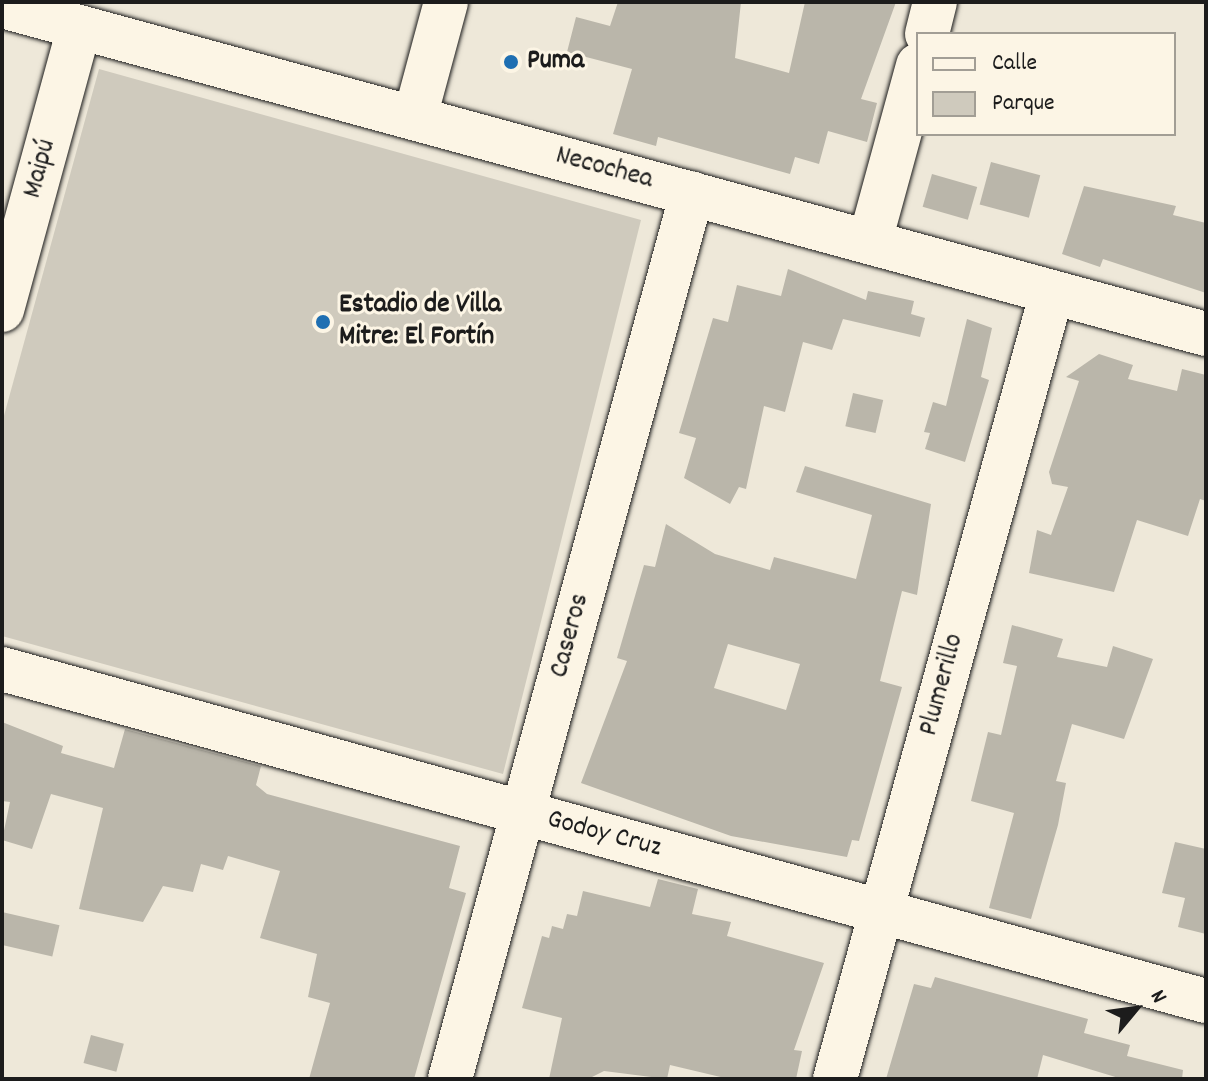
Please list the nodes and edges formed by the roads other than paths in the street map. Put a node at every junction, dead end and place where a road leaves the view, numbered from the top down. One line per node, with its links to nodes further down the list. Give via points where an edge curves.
1 (446, 2): 7 (street)
2 (935, 2): 5 (street)
3 (2, 6): 4 (street, Necochea)
4 (79, 28): 7 (street, Necochea); 11 (street, Maipú)
5 (928, 32)
6 (916, 72): 9 (street)
7 (415, 117): 8 (street, Necochea)
8 (692, 193): 9 (street, Necochea); 14 (street, Caseros)
9 (870, 241): 10 (street, Necochea)
10 (1052, 292): 12 (street, Necochea); 15 (street, Plumerillo)
11 (2, 310)
12 (1206, 334)
13 (2, 669): 14 (street, Godoy Cruz)
14 (523, 813): 15 (street, Godoy Cruz); 17 (street, Caseros)
15 (881, 911): 16 (street, Godoy Cruz); 18 (street, Plumerillo)
16 (1206, 1001)
17 (450, 1079)
18 (835, 1079)

